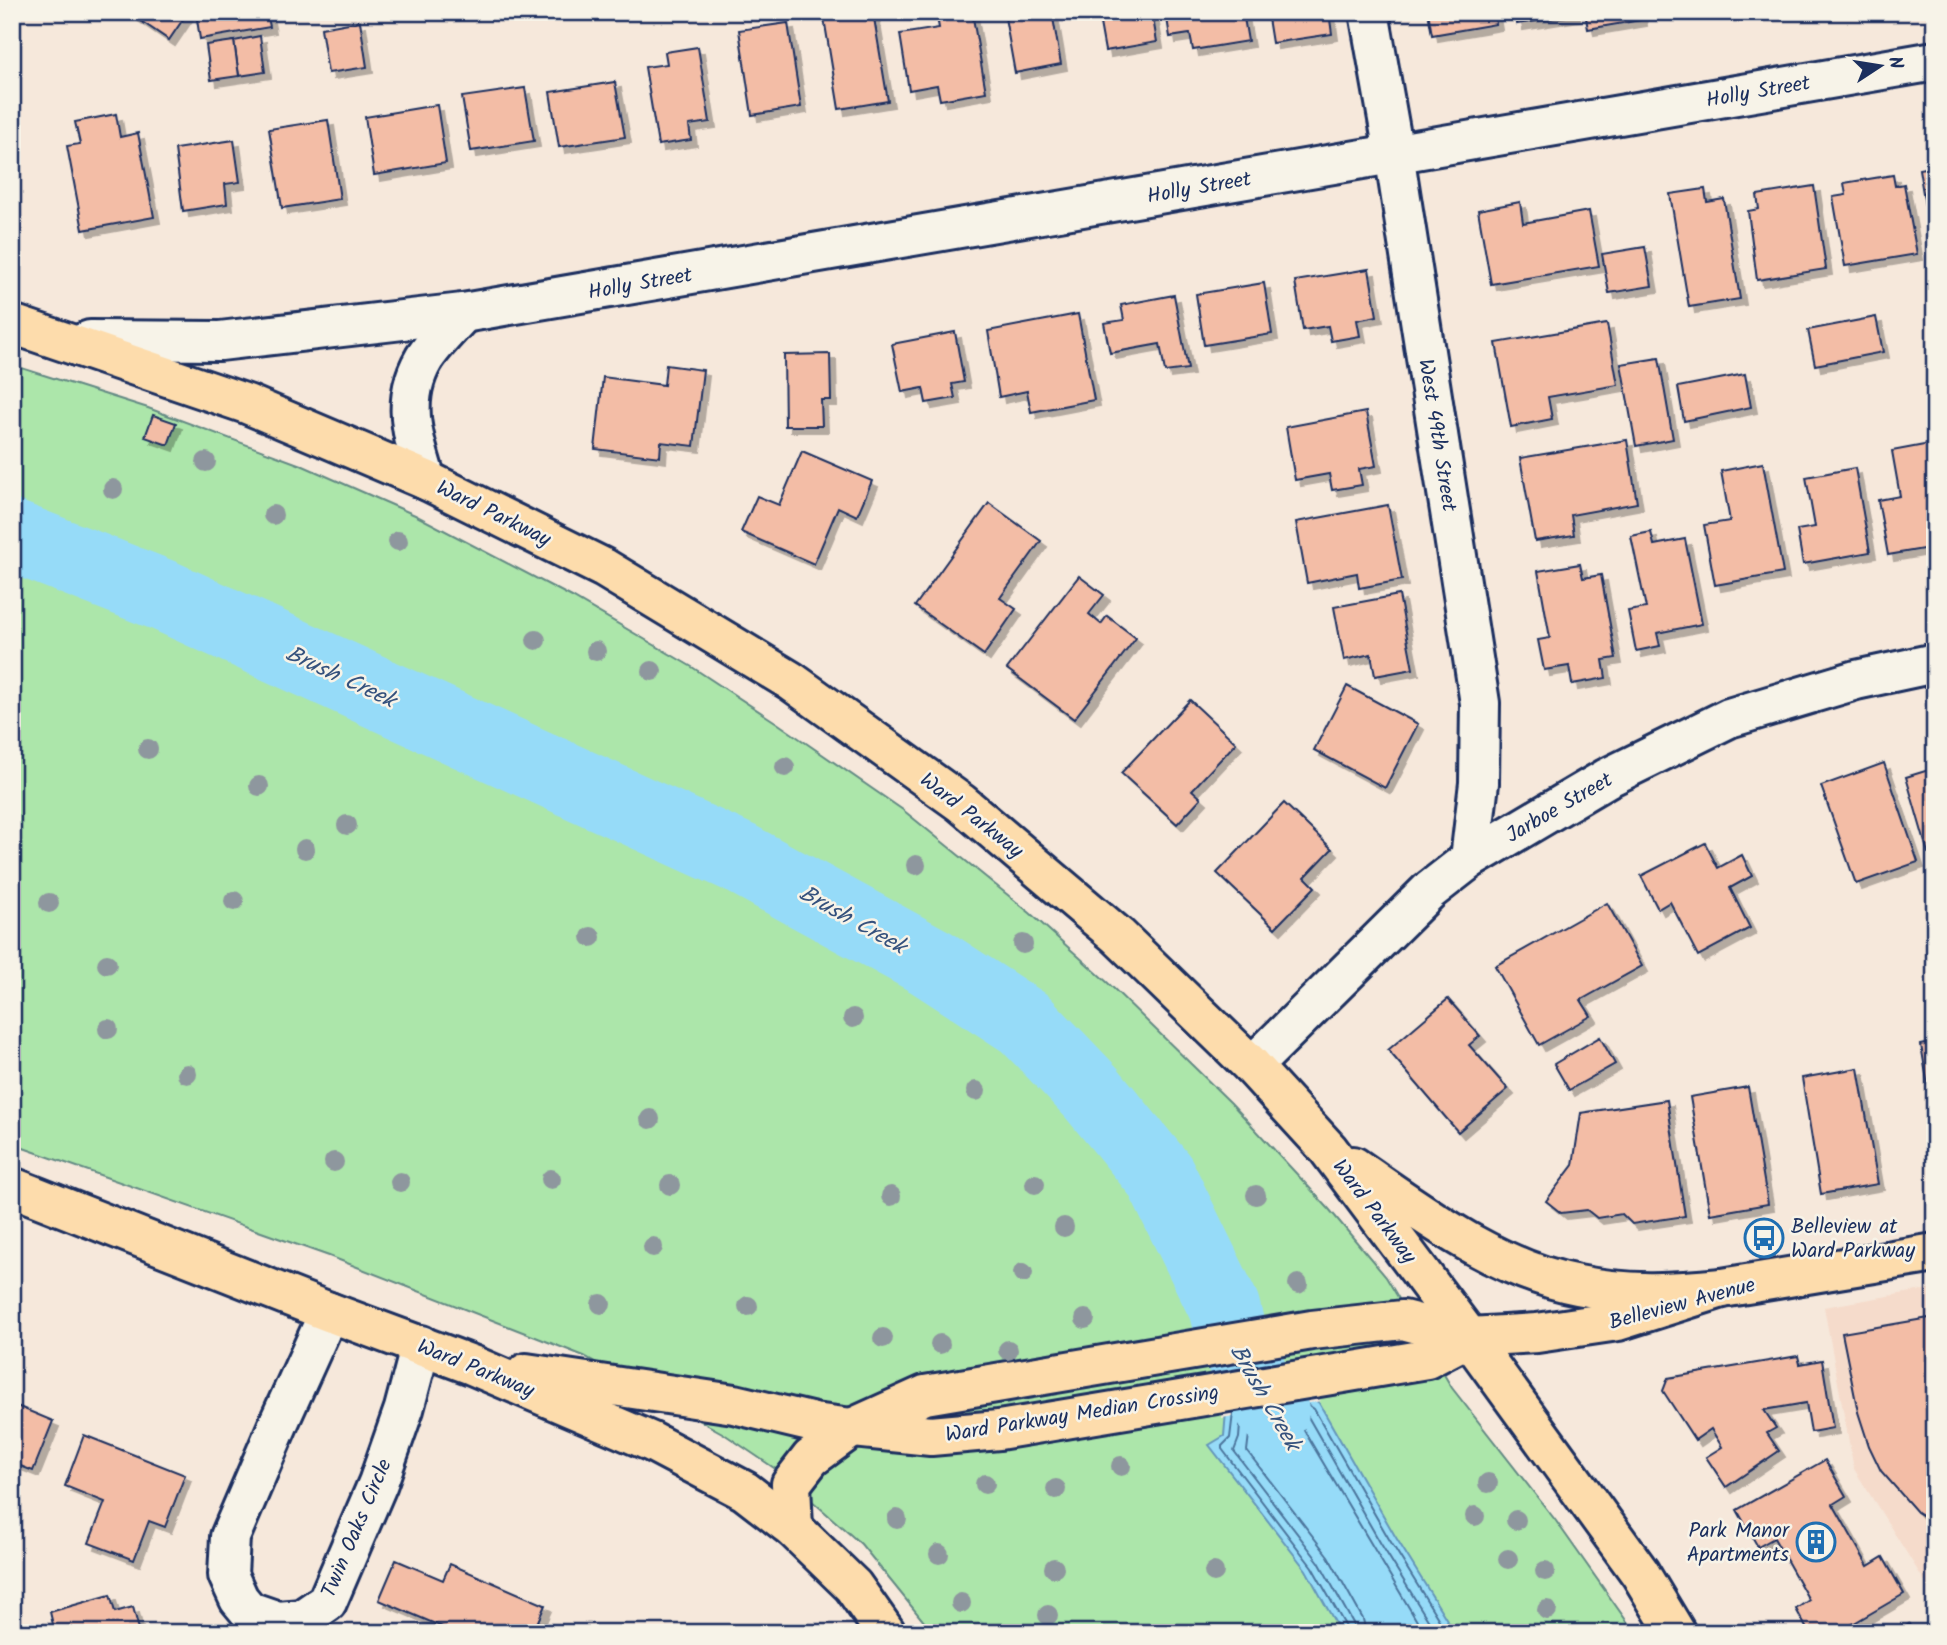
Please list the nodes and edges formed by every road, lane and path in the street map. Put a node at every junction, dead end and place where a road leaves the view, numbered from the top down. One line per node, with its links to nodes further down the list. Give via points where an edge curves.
1 (1369, 12): 3 (street, West 49th Street)
2 (1935, 61): 3 (street, Holly Street)
3 (1394, 153): 4 (street, Holly Street); 9 (street, West 49th Street, via 1480,703 1479,782)
4 (463, 313): 6 (street, Holly Street, via 219,341 90,340); 7 (street, via 424,359 411,394 411,431)
5 (12, 324): 6 (main road, Ward Parkway)
6 (77, 346): 7 (main road, Ward Parkway, via 247,404)
7 (426, 480): 10 (main road, Ward Parkway, via 604,568 791,681 971,812 1118,936)
8 (1935, 663): 9 (street, Jarboe Street, via 1856,680 1729,719 1606,778)
9 (1470, 859): 10 (street, Jarboe Street, via 1429,891)
10 (1252, 1066): 11 (main road, Ward Parkway)
11 (1328, 1149): 14 (main road, via 1452,1232 1548,1277 1629,1292); 16 (main road, Ward Parkway)
12 (12, 1187): 15 (main road, Ward Parkway)
13 (1935, 1253): 14 (main road, Belleview Avenue)
14 (1722, 1288): 16 (main road, Belleview Avenue, via 1618,1321)
15 (329, 1312): 17 (main road, Ward Parkway); 17 (street, Twin Oaks Circle, via 230,1537 228,1575 249,1611 278,1621 302,1619 327,1602 378,1483)
16 (1469, 1337): 19 (main road, Ward Parkway Median Crossing, via 1427,1359 999,1430 931,1436); 19 (main road, Ward Parkway Median Crossing, via 1404,1320 1312,1331 925,1395); 22 (main road, Ward Parkway, via 1640,1573)
17 (421, 1345): 18 (main road, Ward Parkway)
18 (472, 1365): 19 (main road, via 734,1404); 20 (main road, Ward Parkway, via 652,1442 745,1491)
19 (852, 1428): 20 (main road, Ward Parkway Median Crossing, via 811,1458 791,1483)
20 (793, 1528): 21 (main road, Ward Parkway, via 853,1586)
21 (886, 1633)
22 (1676, 1633)

